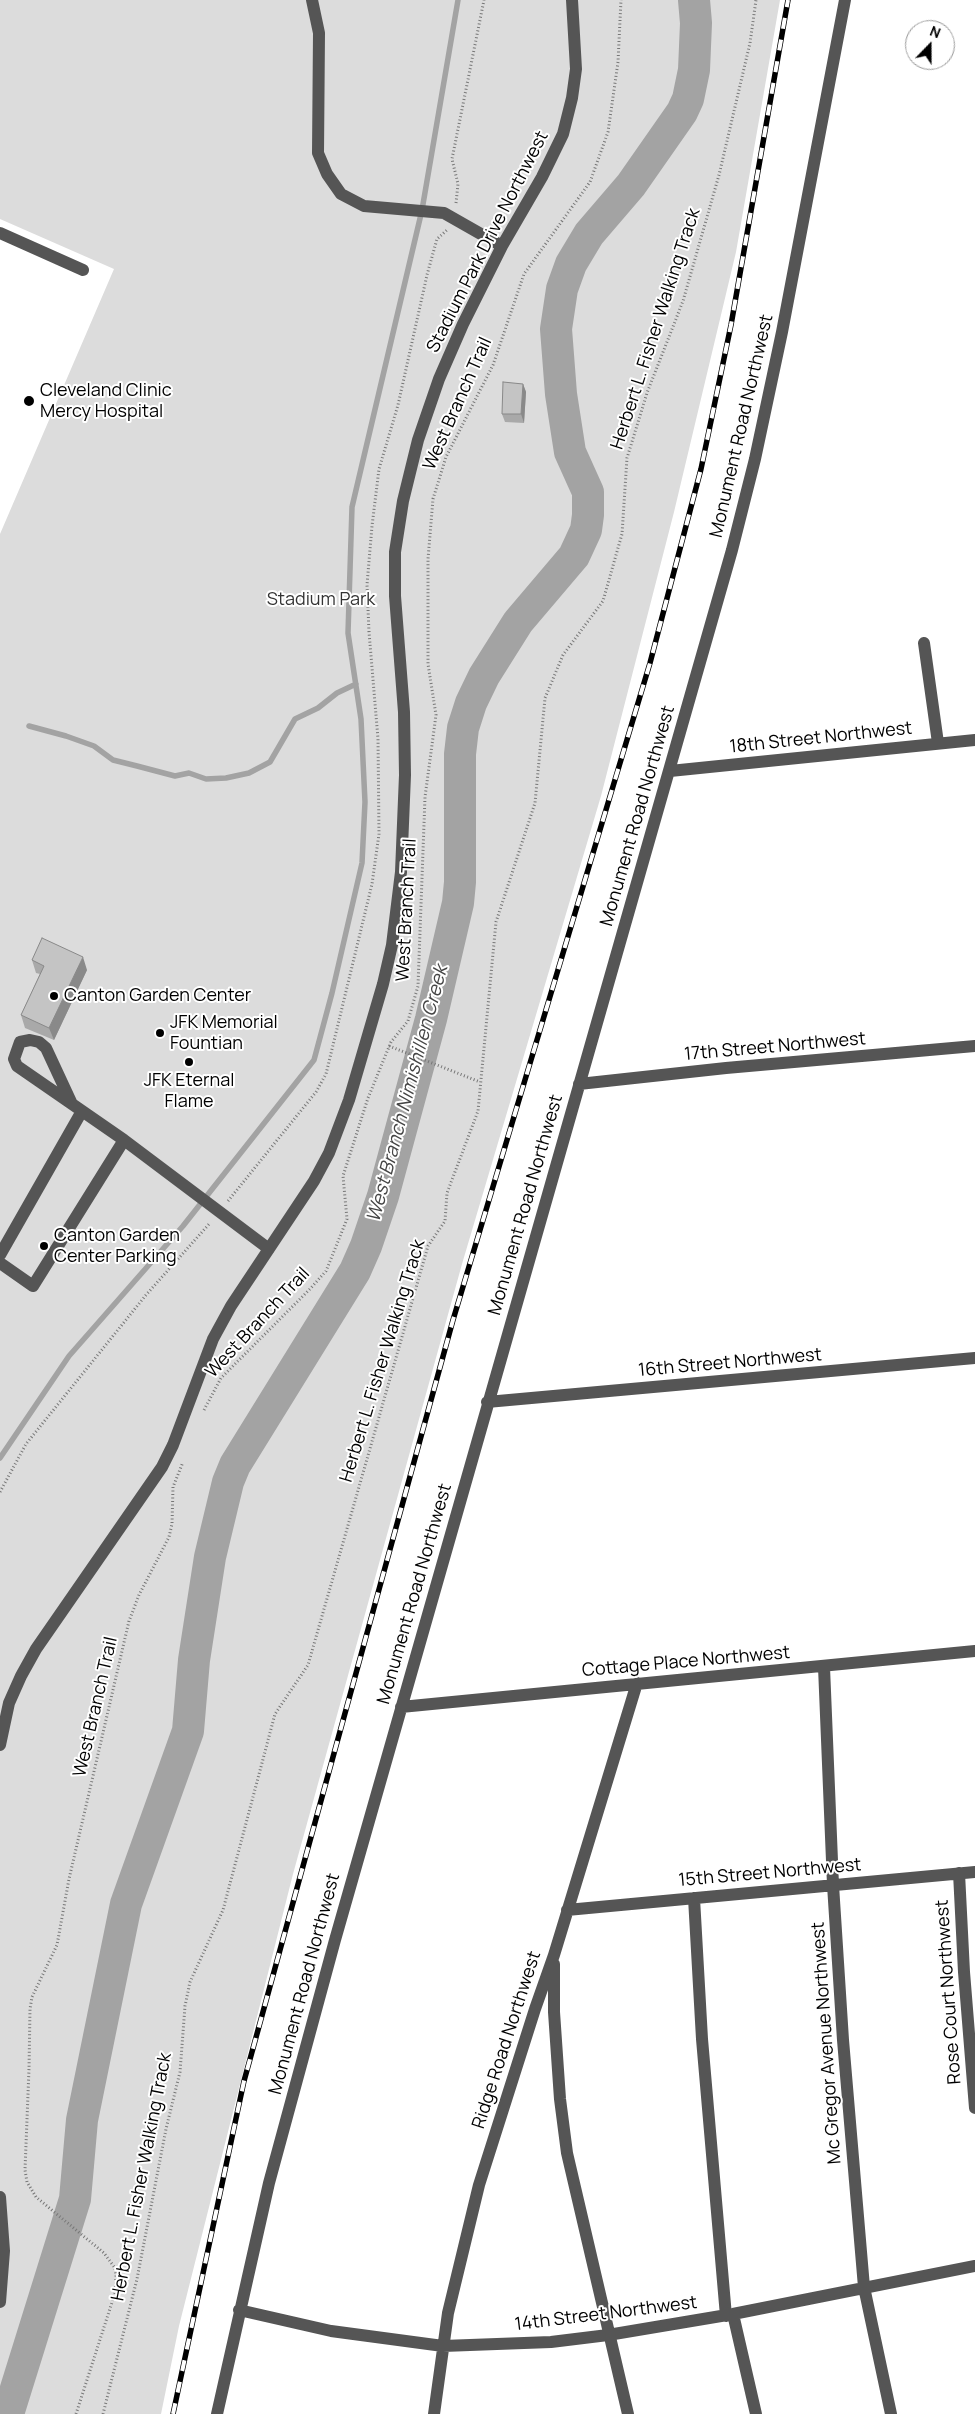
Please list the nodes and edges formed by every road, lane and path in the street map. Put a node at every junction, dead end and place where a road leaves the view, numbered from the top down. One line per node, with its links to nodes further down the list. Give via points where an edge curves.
1 (312, 0): 7 (street, via 319,32 318,153 327,174 340,194 364,206)
2 (484, 0): 7 (path, via 452,159 458,184)
3 (572, 0): 9 (street, Stadium Park Drive Northwest, via 576,69 563,134)
4 (621, 0): 15 (path, West Branch Trail, via 618,62 608,132 590,182 524,274 493,365 446,457 433,499 428,559 428,664 436,715 425,797 418,986 408,1021)
5 (756, 0): 17 (path, Herbert L. Fisher Walking Track, via 750,43 719,175 683,301 647,393 627,458 622,534 603,601 563,655 545,698 535,803 496,922)
6 (845, 0): 14 (street, Monument Road Northwest, via 810,193 755,459)
7 (448, 215): 9 (street); 21 (path, via 448,228 437,239 398,405 379,469 367,585 378,738 379,834 372,884 326,1074 316,1092)
8 (0, 233): 10 (street)
9 (502, 246): 22 (street, Stadium Park Drive Northwest, via 439,379 418,440 397,529 395,596 404,712 404,835 392,945 384,984 349,1100 328,1153 314,1181)
10 (83, 270)
11 (924, 643): 13 (street)
12 (975, 740): 13 (street, 18th Street Northwest)
13 (938, 743): 14 (street, 18th Street Northwest)
14 (670, 771): 18 (street, Monument Road Northwest)
15 (389, 1046): 17 (path); 27 (path, West Branch Trail, via 343,1176 347,1219 326,1271 221,1378)
16 (975, 1046): 18 (street, 17th Street Northwest)
17 (480, 1082): 51 (path, Herbert L. Fisher Walking Track, via 478,1111 447,1193 445,1221 428,1246 311,1656 276,1714 223,1910 190,1982 180,2072 137,2279)
18 (578, 1084): 26 (street, Monument Road Northwest)
19 (77, 1108): 19 (street, via 17,1066 14,1059 20,1042 39,1042 46,1048); 20 (street); 23 (street)
20 (124, 1140): 21 (street); 24 (street, via 33,1286)
21 (218, 1208): 22 (street); 29 (path, via 26,1444)
22 (269, 1249): 34 (street, Stadium Park Drive Northwest, via 213,1339 162,1467 36,1649 21,1676 10,1703)
23 (0, 1255)
24 (0, 1263)
25 (975, 1358): 26 (street, 16th Street Northwest)
26 (487, 1402): 33 (street, Monument Road Northwest)
27 (202, 1416)
28 (184, 1460): 50 (path, West Branch Trail, via 173,1487 169,1537 130,1622 57,1944 30,2003 25,2170 31,2190 50,2210 104,2253 114,2268 115,2293)
29 (0, 1492)
30 (975, 1651): 31 (street, Cottage Place Northwest)
31 (824, 1667): 32 (street, Cottage Place Northwest); 37 (street, Mc Gregor Avenue Northwest)
32 (637, 1683): 33 (street, Cottage Place Northwest); 39 (street, Ridge Road Northwest)
33 (401, 1707): 46 (street, Monument Road Northwest, via 284,2128)
34 (0, 1745)
35 (975, 1872): 36 (street, 15th Street Northwest)
36 (960, 1873): 37 (street, 15th Street Northwest); 41 (street, Rose Court Northwest)
37 (834, 1885): 38 (street, 15th Street Northwest); 44 (street, Mc Gregor Avenue Northwest, via 843,2040)
38 (694, 1898): 39 (street, 15th Street Northwest); 47 (street, via 702,2039)
39 (568, 1910): 40 (street, Ridge Road Northwest)
40 (554, 1955): 48 (street, via 554,2012 567,2153); 49 (street, Ridge Road Northwest, via 479,2185 462,2248)
41 (975, 2108)
42 (0, 2197): 45 (street, via 4,2252)
43 (975, 2266): 44 (street, 14th Street Northwest)
44 (864, 2287): 47 (street, 14th Street Northwest); 56 (street, Mc Gregor Avenue Northwest)
45 (0, 2302)
46 (239, 2310): 49 (street, 14th Street Northwest, via 331,2331); 52 (street, Monument Road Northwest)
47 (730, 2315): 48 (street, 14th Street Northwest); 55 (street)
48 (608, 2335): 49 (street, 14th Street Northwest, via 551,2342); 54 (street)
49 (443, 2346): 53 (street, Ridge Road Northwest)
50 (76, 2414)
51 (103, 2414)
52 (216, 2414)
53 (434, 2414)
54 (628, 2414)
55 (756, 2414)
56 (891, 2414)

